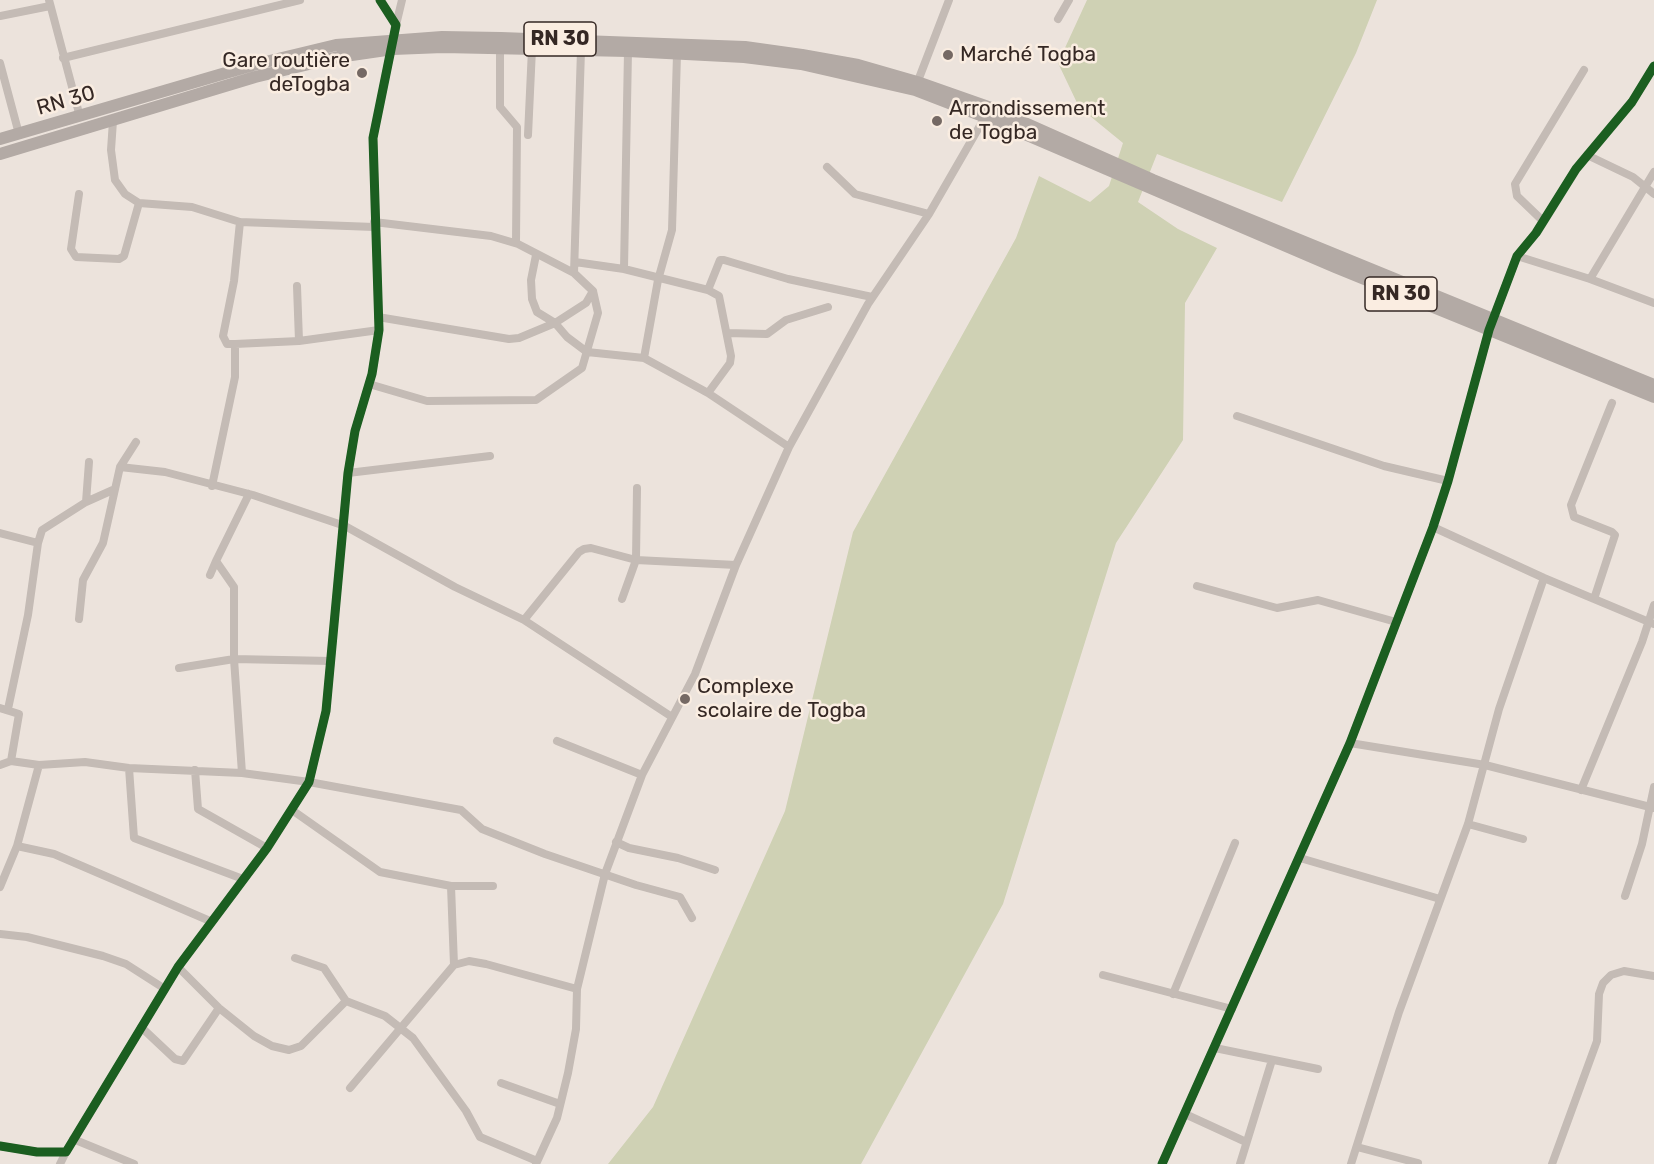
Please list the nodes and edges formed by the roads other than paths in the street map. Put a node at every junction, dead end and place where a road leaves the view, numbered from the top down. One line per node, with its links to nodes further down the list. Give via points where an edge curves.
1 (300, 0): 16 (street)
2 (380, 0): 9 (street)
3 (402, 0): 9 (street)
4 (949, 0): 21 (street)
5 (1070, 0): 8 (street)
6 (49, 3): 7 (street); 16 (street)
7 (0, 16)
8 (1058, 19)
9 (396, 25): 10 (street)
10 (394, 45): 11 (main road, RN 30); 21 (main road, RN 30 / RN 30, via 501,38 745,47 858,65); 22 (main road, RN 30 / RN 30, via 336,45 253,65); 24 (main road, RN 30, via 255,77); 40 (street, via 373,138)
11 (500, 48): 12 (main road, RN 30); 41 (street, via 500,107 517,128)
12 (532, 49): 13 (main road, RN 30); 26 (street)
13 (581, 50): 14 (main road, RN 30); 44 (street)
14 (628, 51): 15 (main road, RN 30); 45 (street)
15 (677, 54): 21 (main road, RN 30, via 801,64); 48 (street, via 672,230)
16 (63, 58): 22 (street)
17 (0, 63): 20 (street)
18 (1654, 66): 29 (street, via 1632,102)
19 (1584, 69): 38 (street, via 1515,184 1517,196)
20 (1, 74): 25 (street)
21 (916, 86): 23 (main road, RN 30); 31 (main road, RN 30 / RN 30, via 1001,112)
22 (80, 117): 25 (main road, RN 30 / RN 30)
23 (986, 117): 31 (main road, RN 30); 37 (street)
24 (112, 121): 28 (main road, RN 30); 36 (street, via 115,180 125,194)
25 (19, 134): 27 (main road, RN 30 / RN 30)
26 (528, 135)
27 (0, 140)
28 (0, 154)
29 (1587, 155): 33 (street); 38 (street)
30 (827, 167): 37 (street, via 855,194)
31 (1111, 167): 57 (main road, RN 30 / RN 30)
32 (1654, 172): 33 (street)
33 (1647, 186): 35 (street); 47 (street)
34 (79, 194): 36 (street, via 71,249 76,256 124,256)
35 (1654, 195)
36 (139, 203): 39 (street, via 192,207)
37 (929, 214): 52 (street)
38 (1543, 221): 43 (street)
39 (240, 222): 40 (street); 61 (street, via 223,336 227,344)
40 (374, 225): 41 (street, via 491,236); 55 (street)
41 (516, 243): 42 (street)
42 (536, 255): 46 (street); 56 (street, via 532,299 537,312)
43 (1517, 256): 47 (street); 57 (street)
44 (575, 262): 45 (street); 46 (street)
45 (624, 269): 48 (street)
46 (574, 273): 51 (street)
47 (1590, 279): 53 (street)
48 (658, 280): 50 (street); 63 (street)
49 (297, 286): 60 (street)
50 (708, 290): 52 (street, via 720,260 724,260); 59 (street, via 719,296)
51 (593, 291): 56 (street, via 586,303); 62 (street, via 598,313)
52 (872, 297): 71 (street)
53 (1654, 303)
54 (828, 307): 59 (street, via 786,320 767,334)
55 (378, 317): 56 (street, via 509,339); 58 (street)
56 (555, 323): 62 (street)
57 (1491, 325): 65 (main road, RN 30); 67 (main road, RN 30); 76 (street)
58 (379, 330): 60 (street); 64 (street)
59 (727, 333): 66 (street, via 730,363)
60 (299, 341): 61 (street)
61 (235, 344): 77 (street, via 235,377)
62 (587, 352): 63 (street); 64 (street, via 580,370 536,400 427,401)
63 (644, 358): 66 (street)
64 (369, 384): 75 (street)
65 (1654, 385)
66 (708, 393): 71 (street)
67 (1654, 397)
68 (1612, 403): 93 (street, via 1571,505 1574,517 1615,535)
69 (1237, 416): 76 (street, via 1384,466)
70 (136, 442): 74 (street)
71 (789, 447): 88 (street)
72 (490, 456): 75 (street)
73 (89, 462): 81 (street)
74 (120, 467): 77 (street, via 165,472); 79 (street)
75 (348, 473): 82 (street)
76 (1448, 481): 83 (street)
77 (212, 486): 80 (street)
78 (638, 488): 86 (street)
79 (115, 489): 81 (street); 95 (street, via 103,543 83,580)
80 (249, 494): 82 (street); 87 (street)
81 (86, 502): 85 (street, via 42,530)
82 (345, 526): 96 (street); 100 (street)
83 (1433, 527): 90 (street); 97 (street)
84 (0, 533): 85 (street)
85 (38, 543): 102 (street, via 28,615)
86 (636, 560): 88 (street); 92 (street); 96 (street, via 591,548 579,552)
87 (216, 561): 89 (street); 99 (street, via 234,587)
88 (736, 565): 103 (street, via 695,674)
89 (210, 575)
90 (1544, 578): 93 (street); 109 (street, via 1498,709)
91 (1197, 586): 97 (street, via 1277,608 1318,600)
92 (622, 599)
93 (1594, 599): 98 (street)
94 (1654, 605): 98 (street)
95 (79, 619)
96 (524, 620): 103 (street)
97 (1396, 622): 105 (street)
98 (1652, 623): 116 (street)
99 (234, 659): 100 (street); 101 (street); 112 (street)
100 (331, 661): 114 (street, via 326,711)
101 (179, 668)
102 (4, 709): 106 (street, via 20,716)
103 (672, 717): 113 (street)
104 (557, 741): 113 (street)
105 (1350, 743): 109 (street); 125 (street)
106 (11, 760): 107 (street); 108 (street)
107 (0, 765)
108 (39, 765): 110 (street, via 85,762); 123 (street)
109 (1485, 765): 116 (street); 119 (street)
110 (129, 768): 111 (street); 128 (street, via 134,838)
111 (195, 770): 112 (street); 124 (street, via 198,809)
112 (242, 773): 114 (street)
113 (642, 774): 121 (street)
114 (309, 782): 118 (street); 127 (street, via 461,810 482,828)
115 (1654, 786): 117 (street)
116 (1581, 790): 117 (street)
117 (1652, 807): 132 (street)
118 (292, 810): 124 (street); 129 (street, via 380,872)
119 (1468, 824): 120 (street); 133 (street)
120 (1523, 839)
121 (616, 842): 126 (street); 127 (street)
122 (1235, 843): 144 (street)
123 (17, 846): 131 (street); 135 (street, via 54,854)
124 (267, 848): 128 (street)
125 (1300, 858): 133 (street); 147 (street)
126 (715, 870)
127 (605, 874): 134 (street, via 680,897); 143 (street)
128 (243, 879): 135 (street)
129 (451, 886): 130 (street); 138 (street)
130 (493, 886)
131 (0, 887)
132 (1625, 896)
133 (1440, 899): 160 (street)
134 (692, 918)
135 (210, 921): 139 (street)
136 (0, 934): 142 (street, via 103,956 126,964)
137 (295, 958): 145 (street, via 324,968)
138 (454, 965): 143 (street, via 469,961 486,964); 149 (street)
139 (178, 967): 142 (street); 146 (street)
140 (1103, 975): 144 (street)
141 (1654, 976): 169 (street, via 1624,971 1603,983 1597,1041)
142 (165, 989): 148 (street)
143 (577, 989): 155 (street, via 576,1029)
144 (1173, 994): 147 (street)
145 (346, 1001): 146 (street, via 301,1046 289,1050 272,1046); 149 (street, via 385,1016)
146 (219, 1008): 148 (street, via 183,1061)
147 (1232, 1010): 150 (street)
148 (141, 1027): 157 (street)
149 (399, 1029): 154 (street); 162 (street, via 413,1038 480,1137)
150 (1215, 1048): 151 (street); 156 (street)
151 (1272, 1060): 152 (street); 158 (street)
152 (1318, 1068)
153 (501, 1083): 155 (street)
154 (350, 1088)
155 (560, 1104): 162 (street)
156 (1185, 1114): 158 (street); 166 (street)
157 (74, 1139): 161 (street); 165 (street)
158 (1246, 1142): 167 (street)
159 (0, 1146): 161 (street)
160 (1357, 1146): 163 (street); 168 (street)
161 (66, 1152): 164 (street)
162 (537, 1163)
163 (1418, 1163)
164 (60, 1164)
165 (134, 1164)
166 (1162, 1164)
167 (1240, 1164)
168 (1351, 1164)
169 (1552, 1164)

